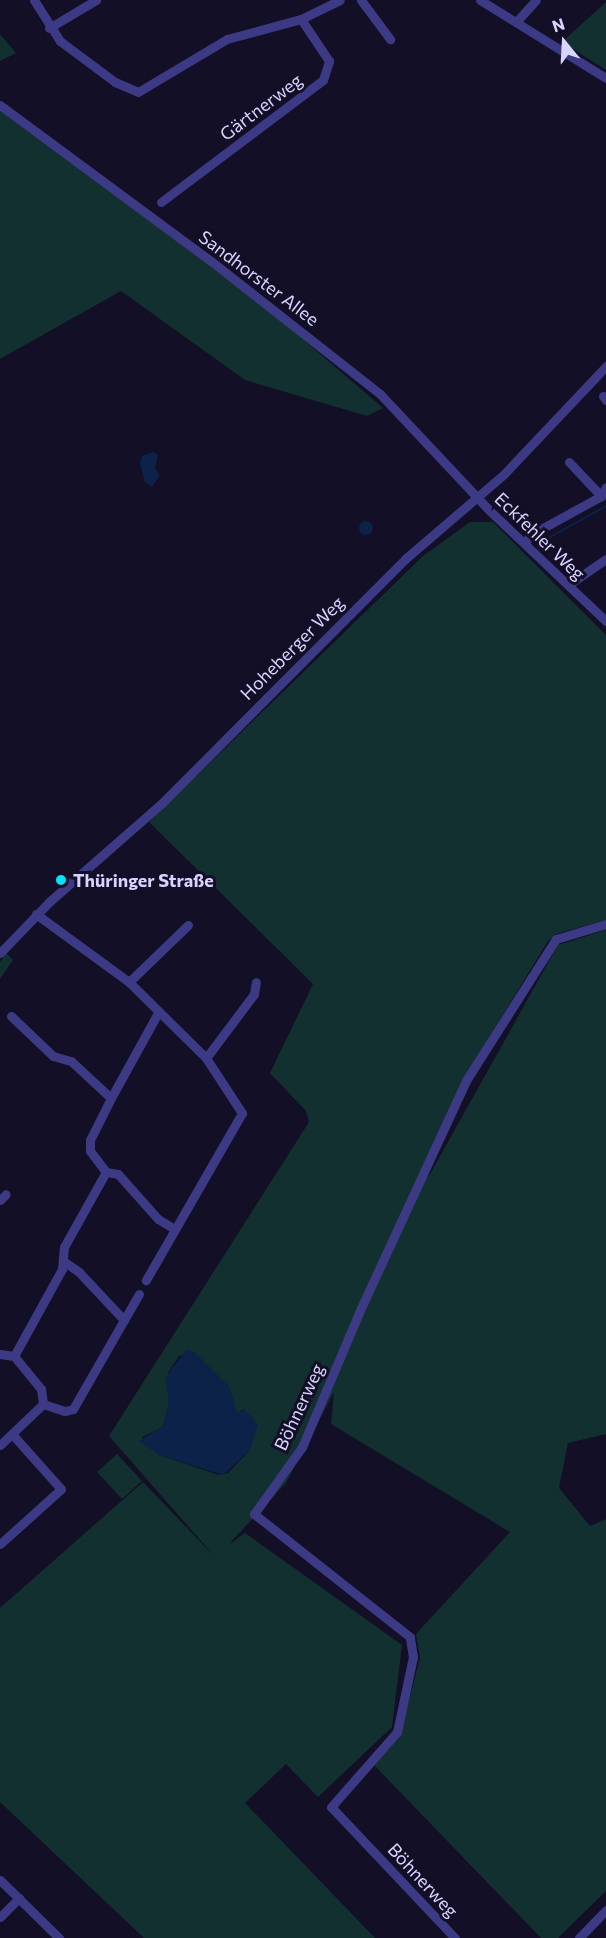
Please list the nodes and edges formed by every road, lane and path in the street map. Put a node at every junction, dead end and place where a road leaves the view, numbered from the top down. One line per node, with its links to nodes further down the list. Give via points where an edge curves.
1 (34, 0): 9 (street)
2 (96, 0): 9 (street)
3 (340, 0): 7 (street)
4 (361, 0): 10 (street)
5 (480, 0): 8 (street)
6 (536, 0): 8 (street)
7 (301, 19): 9 (street, via 227,39 138,92 115,82 60,41); 13 (street, Gärtnerweg, via 329,61 322,81)
8 (517, 21): 11 (street)
9 (49, 28)
10 (390, 39)
11 (606, 78)
12 (0, 105): 17 (street, Sandhorster Allee, via 220,267 372,388)
13 (160, 202)
14 (606, 366): 17 (street, Hoheberger Weg)
15 (569, 462): 16 (street)
16 (603, 491): 18 (street, via 532,534)
17 (478, 499): 18 (street, Eckfehler Weg); 22 (street, Hoheberger Weg, via 405,559 162,803)
18 (524, 543): 20 (street, Eckfehler Weg)
19 (606, 559): 20 (street)
20 (568, 585): 21 (street, Eckfehler Weg)
21 (606, 621)
22 (36, 915): 25 (street, Hoheberger Weg); 26 (street)
23 (606, 924): 49 (street, Böhnerweg, via 556,939 467,1080 361,1308 302,1447 254,1514 410,1637 413,1657 397,1732 331,1807)
24 (188, 925): 26 (street)
25 (0, 953)
26 (129, 982): 28 (street)
27 (256, 982): 30 (street, via 254,993)
28 (159, 1011): 30 (street); 31 (street)
29 (11, 1017): 31 (street, via 53,1056 71,1061)
30 (206, 1058): 33 (street, via 242,1113 225,1148)
31 (111, 1098): 32 (street, via 90,1140 90,1151)
32 (106, 1172): 33 (street, via 118,1174 158,1219); 34 (street, via 64,1246)
33 (173, 1228): 35 (street, via 171,1241)
34 (63, 1261): 37 (street, via 79,1272); 39 (street)
35 (146, 1280)
36 (139, 1293): 37 (street)
37 (124, 1320): 40 (street, via 73,1408 65,1411)
38 (0, 1354): 39 (street)
39 (14, 1356): 40 (street, via 41,1389)
40 (43, 1404): 41 (street)
41 (12, 1434): 42 (street); 43 (street, via 61,1489)
42 (0, 1445)
43 (0, 1544)
44 (0, 1880): 45 (street)
45 (19, 1899): 47 (street); 48 (street)
46 (606, 1911): 50 (street)
47 (0, 1917)
48 (59, 1938)
49 (455, 1938)
50 (579, 1938)

